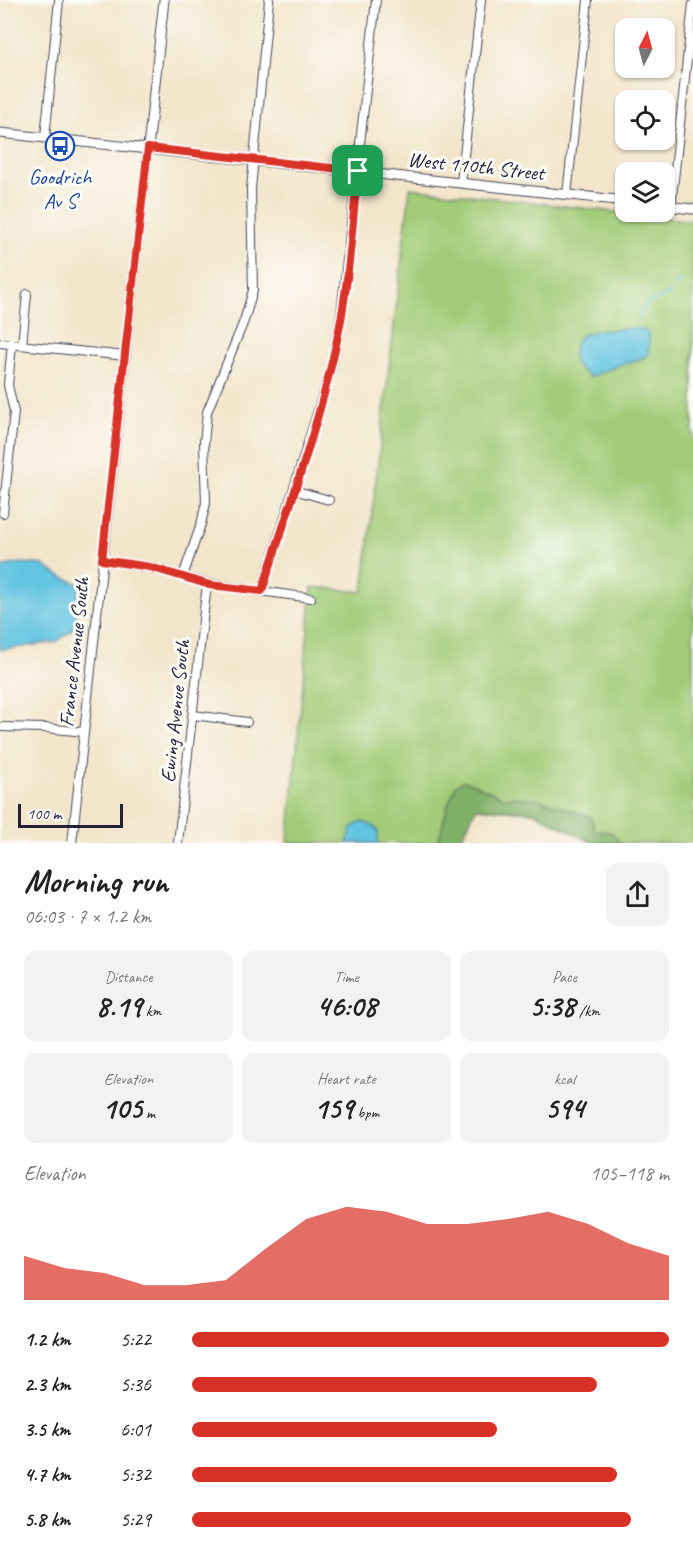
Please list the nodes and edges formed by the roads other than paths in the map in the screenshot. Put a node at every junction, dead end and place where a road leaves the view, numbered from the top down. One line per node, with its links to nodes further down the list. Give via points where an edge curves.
1 (59, 0): 9 (street)
2 (164, 0): 10 (street, France Avenue South)
3 (269, 0): 11 (street)
4 (376, 0): 13 (street)
5 (481, 0): 14 (street)
6 (588, 0): 15 (street)
7 (693, 4): 12 (street)
8 (0, 133): 9 (street, West 110th Street)
9 (45, 137): 10 (street, West 110th Street)
10 (148, 148): 11 (street, West 110th Street); 23 (street, France Avenue South)
11 (254, 159): 13 (street, West 110th Street); 28 (street, via 253,290 207,412 206,503)
12 (673, 162)
13 (358, 171): 14 (street, West 110th Street); 24 (street, via 332,365)
14 (460, 183): 15 (street, West 110th Street)
15 (567, 195): 16 (street, West 110th Street)
16 (615, 200)
17 (675, 207): 18 (street)
18 (693, 209)
19 (27, 294): 22 (street)
20 (0, 343): 21 (street)
21 (12, 344): 22 (street); 26 (street, via 8,385 14,411)
22 (22, 345): 23 (street)
23 (126, 356): 27 (street, France Avenue South)
24 (294, 490): 25 (street); 30 (street)
25 (329, 500)
26 (3, 513)
27 (102, 560): 28 (street); 35 (street, France Avenue South)
28 (183, 576): 29 (street)
29 (207, 584): 30 (street); 32 (street, Ewing Avenue South)
30 (262, 591): 31 (street)
31 (311, 598)
32 (193, 715): 33 (street); 37 (street, Ewing Avenue South)
33 (247, 722)
34 (0, 727): 35 (street)
35 (84, 732): 36 (street, France Avenue South)
36 (72, 843)
37 (178, 843)

